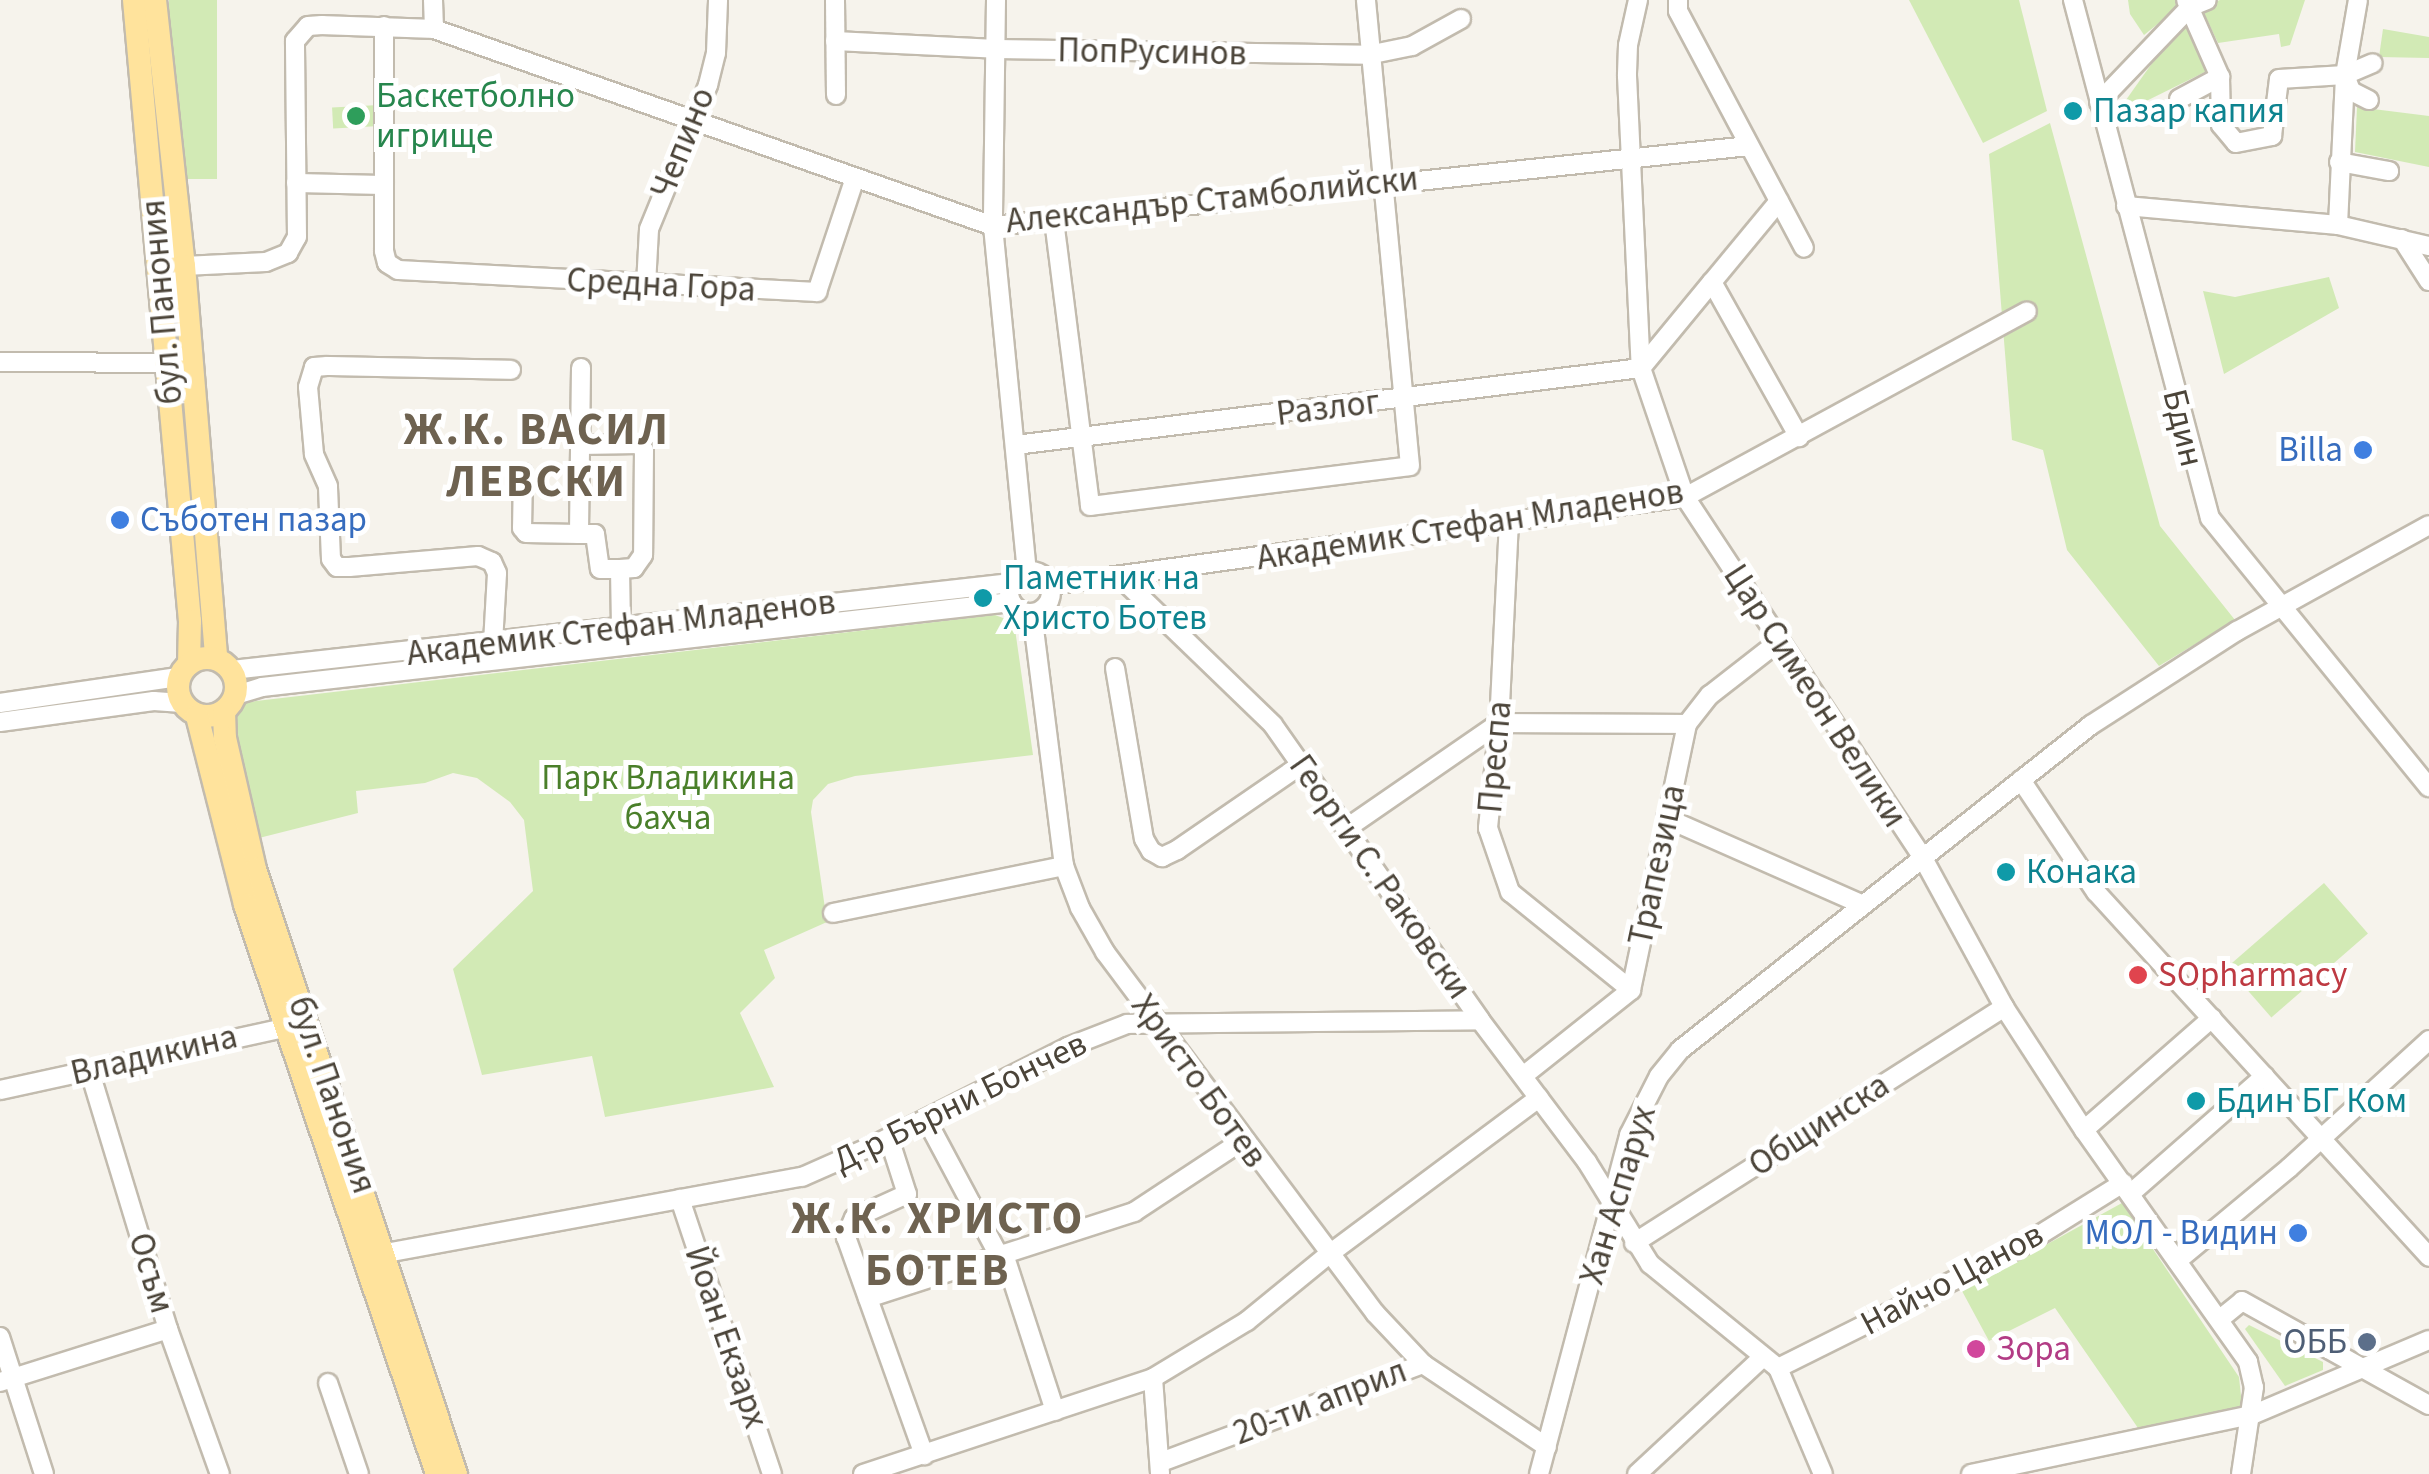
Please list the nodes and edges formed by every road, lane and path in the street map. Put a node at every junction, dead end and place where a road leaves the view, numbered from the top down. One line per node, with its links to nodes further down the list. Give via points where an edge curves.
1 (134, 0): 49 (main road, бул. Панония)
2 (155, 0): 43 (main road, бул. Панония)
3 (432, 0): 15 (street)
4 (718, 0): 26 (street, Чепино, via 716,53)
5 (834, 0): 16 (street)
6 (996, 0): 17 (street)
7 (1366, 0): 18 (street)
8 (1638, 0): 28 (street, Цар Симеон Велики, via 1628,45)
9 (1678, 0): 27 (street)
10 (2073, 0): 25 (street, Бдин)
11 (2358, 0): 20 (street)
12 (2194, 2): 21 (street); 25 (street)
13 (1461, 18): 18 (street, ПопРусинов, via 1412,46)
14 (384, 26): 15 (street, Александър Стамболийски); 33 (street, Александър Стамболийски, via 322,25 299,32); 34 (street)
15 (434, 29): 26 (street, Александър Стамболийски)
16 (835, 41): 17 (street, ПопРусинов); 22 (street)
17 (996, 50): 18 (street, ПопРусинов); 39 (street)
18 (1368, 55): 32 (street)
19 (2374, 63): 20 (street)
20 (2345, 75): 21 (street, via 2279,79 2272,136 2236,143 2221,125); 24 (street, via 2351,91); 29 (street)
21 (2220, 78): 23 (street)
22 (836, 95)
23 (2179, 99)
24 (2370, 100)
25 (2099, 102): 36 (street, Бдин)
26 (695, 118): 31 (street, Александър Стамболийски); 46 (street, Чепино, via 649,229)
27 (1749, 146): 28 (street, Александър Стамболийски); 35 (street)
28 (1633, 155): 32 (street, Александър Стамболийски); 51 (street, Цар Симеон Велики)
29 (2338, 162): 30 (street); 38 (street)
30 (2389, 172)
31 (855, 178): 39 (street, Александър Стамболийски); 46 (street, Средна Гора, via 817,292)
32 (1382, 182): 37 (street, Александър Стамболийски); 53 (street)
33 (296, 183): 34 (street); 43 (street, Александър Стамболийски, via 296,237 288,253 266,262)
34 (384, 185): 46 (street, Средна Гора, via 388,263 398,270)
35 (1779, 201): 42 (street); 45 (street)
36 (2126, 206): 38 (street); 69 (street, Бдин, via 2201,496 2210,518)
37 (1054, 220): 39 (street, Александър Стамболийски); 55 (street)
38 (2338, 225): 40 (street)
39 (993, 226): 56 (street)
40 (2402, 239): 41 (street); 44 (street)
41 (2429, 246)
42 (1804, 248)
43 (184, 266): 74 (main road, бул. Панония)
44 (2429, 281)
45 (1712, 282): 51 (street); 54 (street)
46 (646, 286)
47 (2027, 311): 54 (street, Академик Стефан Младенов)
48 (0, 362): 49 (street)
49 (168, 362): 76 (main road, бул. Панония, via 190,621)
50 (581, 368): 57 (street)
51 (1641, 368): 53 (street, Разлог); 59 (street, Цар Симеон Велики)
52 (511, 370): 73 (street, via 314,367 308,387 337,567 478,556 492,562)
53 (1402, 399): 55 (street, Разлог); 55 (street, via 1410,466 1090,506)
54 (1799, 437): 59 (street, Академик Стефан Младенов)
55 (1082, 438): 56 (street, Разлог)
56 (1015, 444): 64 (street)
57 (580, 445): 62 (street); 63 (street, via 638,444 644,450 642,555 634,568)
58 (523, 473): 62 (street, via 522,528)
59 (1685, 497): 60 (street, Академик Стефан Младенов); 72 (street, Цар Симеон Велики)
60 (1509, 521): 65 (street, Академик Стефан Младенов); 81 (street, Преспа)
61 (2429, 525): 69 (street, Хан Аспарух)
62 (579, 534): 63 (street, via 595,534 600,568)
63 (620, 569): 71 (street)
64 (1027, 572): 66 (street); 67 (street)
65 (1122, 578): 67 (street, Академик Стефан Младенов); 83 (street, Георги С. Раковски, via 1272,725)
66 (1011, 583): 68 (street); 71 (street, Академик Стефан Младенов)
67 (1050, 585): 70 (street, via 1049,601)
68 (1011, 602): 70 (street); 78 (street, Академик Стефан Младенов, via 262,687)
69 (2283, 605): 84 (street, Хан Аспарух, via 2146,688); 85 (street, Бдин)
70 (1032, 613): 89 (street, Христо Ботев)
71 (621, 628): 73 (street, Академик Стефан Младенов)
72 (1778, 642): 82 (street, Трапезица, via 1710,694); 88 (street, Цар Симеон Велики)
73 (493, 643): 74 (street, Академик Стефан Младенов)
74 (224, 664): 76 (main road); 78 (main road, бул. Панония)
75 (1115, 668): 83 (street, via 1150,851 1162,856 1177,850)
76 (184, 670): 77 (street); 79 (main road, бул. Панония)
77 (0, 703)
78 (230, 704): 79 (main road); 97 (main road, бул. Панония, via 225,738 255,870)
79 (190, 709): 80 (street, via 154,701); 98 (main road, бул. Панония)
80 (0, 722)
81 (1499, 723): 82 (street); 87 (street); 92 (street, Преспа, via 1488,828 1510,892)
82 (1687, 724): 86 (street, Трапезица)
83 (1302, 764): 87 (street, Георги С. Раковски)
84 (2020, 780): 88 (street, Хан Аспарух); 94 (street, via 2096,892)
85 (2429, 787)
86 (1666, 818): 90 (street); 92 (street, Трапезица)
87 (1348, 828): 95 (street, Георги С. Раковски)
88 (1924, 860): 90 (street, Хан Аспарух); 93 (street, Цар Симеон Велики)
89 (1064, 866): 91 (street); 96 (street, Христо Ботев, via 1105,952)
90 (1863, 905): 112 (street, Хан Аспарух, via 1680,1050 1643,1104)
91 (832, 913)
92 (1631, 990): 101 (street, Трапезица)
93 (2004, 1006): 106 (street, Цар Симеон Велики); 113 (street, Общинска)
94 (2212, 1018): 102 (street); 106 (street)
95 (1480, 1020): 96 (street, Д-р Бърни Бончев); 101 (street, Георги С. Раковски)
96 (1155, 1022): 105 (street, Д-р Бърни Бончев, via 1126,1024 1068,1046); 109 (street, Христо Ботев)
97 (308, 1024): 98 (street, Владикина); 114 (main road, бул. Панония)
98 (284, 1026): 100 (street, Владикина); 140 (main road, бул. Панония)
99 (2429, 1040): 108 (street)
100 (89, 1069): 103 (street, Владикина); 121 (street, Осъм)
101 (1523, 1076): 104 (street, Георги С. Раковски)
102 (2265, 1076): 108 (street); 110 (street, Найчо Цанов)
103 (0, 1090)
104 (1539, 1098): 112 (street, Георги С. Раковски); 115 (street)
105 (926, 1119): 107 (street, Д-р Бърни Бончев); 116 (street)
106 (2084, 1130): 110 (street, Цар Симеон Велики)
107 (889, 1138): 111 (street, Д-р Бърни Бончев, via 802,1177); 119 (street, via 907,1194 854,1218 846,1237)
108 (2322, 1138): 117 (street); 118 (street)
109 (1243, 1140): 115 (street, Христо Ботев); 116 (street, via 1134,1212)
110 (2126, 1188): 118 (street, Цар Симеон Велики); 124 (street, Найчо Цанов, via 2018,1249)
111 (680, 1199): 114 (street, Д-р Бърни Бончев); 142 (street, Йоан Екзарх)
112 (1610, 1200): 113 (street, Георги С. Раковски); 133 (street, Хан Аспарух)
113 (1634, 1243): 124 (street, Георги С. Раковски, via 1665,1278)
114 (386, 1253): 141 (main road, бул. Панония)
115 (1328, 1254): 125 (street, Христо Ботев); 127 (street, via 1248,1321)
116 (1002, 1255): 119 (street); 131 (street)
117 (2429, 1258)
118 (2177, 1261): 120 (street, Цар Симеон Велики)
119 (868, 1298): 134 (street)
120 (2220, 1319): 126 (street, via 2242,1301); 132 (street, Цар Симеон Велики, via 2252,1374)
121 (168, 1329): 128 (street); 138 (street, Осъм)
122 (0, 1337): 128 (street)
123 (2429, 1340): 126 (street)
124 (1770, 1362): 145 (street, Найчо Цанов); 146 (street)
125 (1423, 1364): 133 (street, Христо Ботев); 136 (street, 20-ти април)
126 (2362, 1369): 130 (street); 132 (street)
127 (1153, 1378): 131 (street); 136 (street)
128 (6, 1380): 137 (street)
129 (328, 1383): 139 (street)
130 (2429, 1406)
131 (1055, 1411): 134 (street)
132 (2252, 1414): 135 (street); 148 (street)
133 (1547, 1447): 144 (street, Хан Аспарух)
134 (924, 1455): 143 (street)
135 (2045, 1466): 147 (street)
136 (1161, 1468)
137 (44, 1474)
138 (220, 1474)
139 (359, 1474)
140 (437, 1474)
141 (456, 1474)
142 (772, 1474)
143 (863, 1474)
144 (1539, 1474)
145 (1636, 1474)
146 (1823, 1474)
147 (1971, 1474)
148 (2241, 1474)

